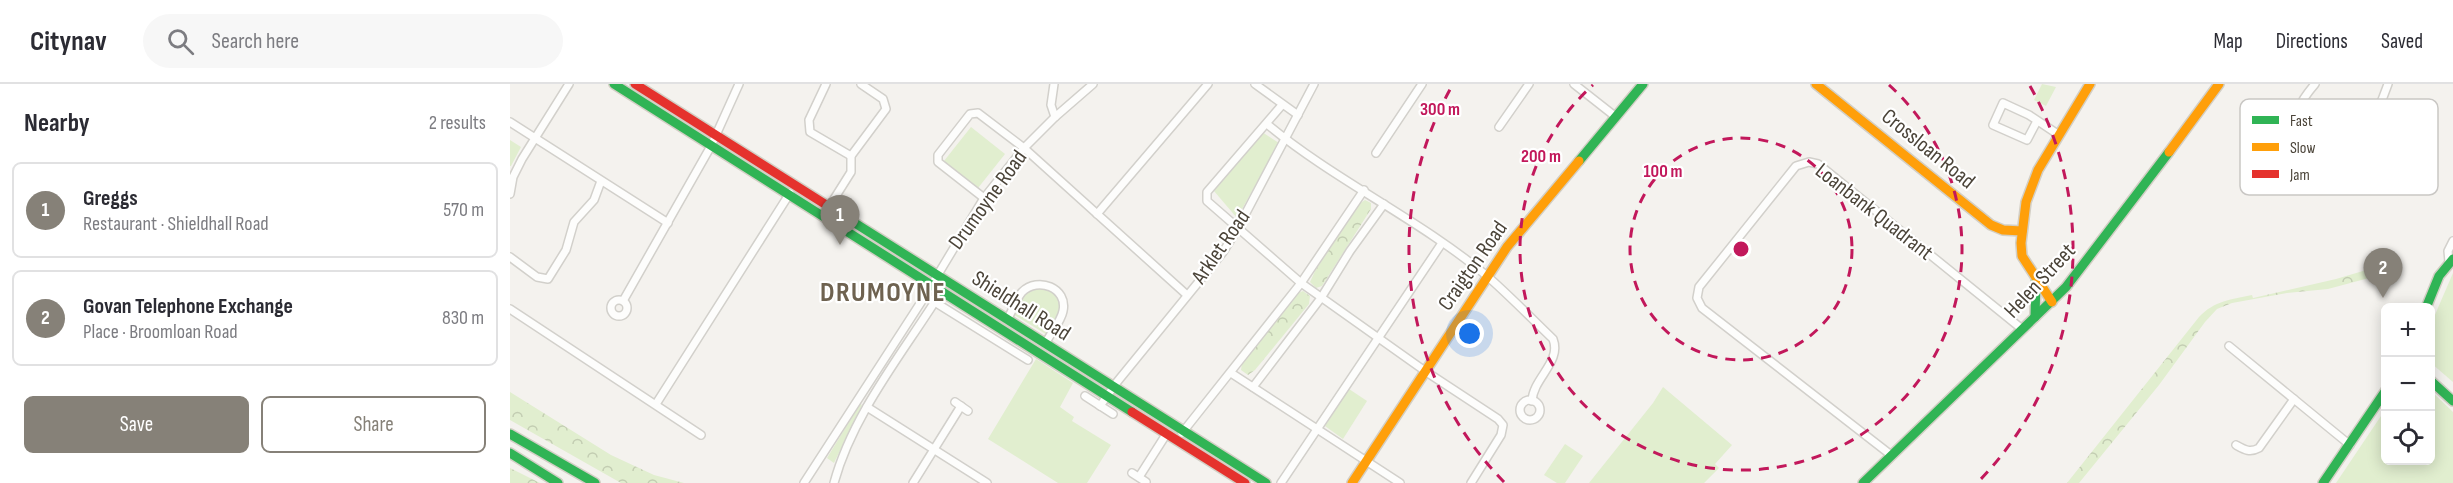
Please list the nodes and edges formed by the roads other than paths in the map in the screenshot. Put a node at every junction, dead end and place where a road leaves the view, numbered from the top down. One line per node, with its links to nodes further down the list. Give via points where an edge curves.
1 (569, 84): 34 (street)
2 (614, 84): 21 (main road, Shieldhall Road)
3 (636, 84): 21 (street); 33 (main road, Shieldhall Road)
4 (739, 84): 33 (street)
5 (826, 84): 39 (street, via 809,120 810,132)
6 (861, 84): 39 (street, via 883,99 886,109)
7 (1054, 84): 26 (street, via 1051,105)
8 (1093, 84): 26 (street, Drumoyne Road)
9 (1208, 84): 48 (street)
10 (1255, 84): 24 (street)
11 (1314, 84): 25 (street, Arklet Road)
12 (1422, 84): 38 (street)
13 (1529, 84): 31 (street)
14 (1574, 84): 27 (street)
15 (1643, 84): 27 (main road, Craigton Road)
16 (1816, 84): 51 (main road, Crossloan Road, via 1991,225)
17 (2090, 84): 32 (main road)
18 (2219, 84): 65 (main road, Helen Street, via 2083,267)
19 (2315, 84): 22 (street)
20 (2388, 84): 23 (street)
21 (631, 95): 36 (main road, Shieldhall Road)
22 (2305, 99)
23 (2382, 99)
24 (1282, 105): 25 (street); 30 (street)
25 (1298, 115): 35 (street, Arklet Road)
26 (1055, 117): 37 (street, Drumoyne Road)
27 (1616, 117): 57 (main road, Craigton Road)
28 (2037, 121): 28 (street, via 2003,103 1993,125 2027,140); 32 (street)
29 (510, 122): 34 (street)
30 (1267, 124): 35 (street); 50 (street, via 1206,197)
31 (1499, 127)
32 (2059, 135): 51 (main road, via 2030,189)
33 (715, 136): 36 (street); 41 (main road, Shieldhall Road)
34 (534, 138): 40 (street); 43 (street, via 513,177)
35 (1285, 139): 42 (street); 50 (street, Arklet Road)
36 (711, 146): 44 (main road, Shieldhall Road); 49 (street)
37 (1024, 148): 45 (street, Drumoyne Road); 45 (street, via 978,113 970,114 938,155 938,162); 48 (street)
38 (1376, 153)
39 (851, 156): 47 (street, via 851,172)
40 (601, 181): 49 (street); 54 (street, via 594,200 574,222 566,250 548,279 537,277)
41 (794, 185): 44 (street); 47 (main road, Shieldhall Road)
42 (1364, 190): 46 (street); 59 (street)
43 (510, 194)
44 (789, 195): 60 (main road, Shieldhall Road); 87 (street)
45 (984, 198): 56 (street, Drumoyne Road)
46 (1384, 204): 53 (street); 63 (street)
47 (829, 207): 56 (main road, Shieldhall Road)
48 (1097, 214): 61 (street)
49 (668, 223): 64 (street)
50 (1238, 228): 59 (street); 61 (street, Arklet Road)
51 (2022, 231): 58 (main road, via 2022,256)
52 (2453, 241): 55 (street, via 2448,251)
53 (1442, 243): 57 (street); 72 (street)
54 (510, 257)
55 (2451, 260): 67 (main road, via 2439,276)
56 (936, 275): 60 (street, Drumoyne Road); 70 (main road, Shieldhall Road)
57 (1486, 276): 76 (main road, Craigton Road); 86 (street, via 1553,339 1556,347 1555,356 1533,389)
58 (2035, 279): 65 (main road); 69 (main road)
59 (1301, 283): 63 (street); 77 (street)
60 (931, 284): 62 (street, Drumoyne Road); 82 (main road, Shieldhall Road)
61 (1187, 295): 79 (street, Arklet Road)
62 (925, 296): 66 (street, Shieldhall Road); 109 (street, Drumoyne Road)
63 (1322, 298): 72 (street); 80 (street)
64 (623, 301)
65 (2052, 302): 69 (main road, Helen Street)
66 (934, 303): 75 (street, Shieldhall Road); 88 (street)
67 (2428, 303)
68 (510, 309): 87 (street)
69 (2036, 317): 71 (main road, Helen Street)
70 (1007, 320): 73 (main road, Shieldhall Road); 73 (street, via 1022,292 1033,284 1056,289 1063,299 1063,312)
71 (2022, 329): 102 (main road, Helen Street); 102 (street, Loanbank Quadrant, via 1818,164 1796,166 1699,287 1697,298 1702,308)
72 (1379, 339): 76 (street); 92 (street)
73 (1045, 344): 79 (main road, Shieldhall Road)
74 (2229, 346): 84 (street)
75 (1028, 360)
76 (1425, 371): 104 (main road, Craigton Road); 118 (street, via 1503,425 1501,435)
77 (1231, 373): 80 (street); 93 (street)
78 (2435, 384): 85 (main road)
79 (1114, 386): 82 (street, Arklet Road); 93 (main road, Shieldhall Road)
80 (1253, 387): 92 (street)
81 (1085, 396): 90 (street)
82 (1107, 396): 90 (street, Arklet Road); 94 (main road, Shieldhall Road)
83 (2381, 396): 99 (main road)
84 (2294, 399): 98 (street, via 2259,448 2246,451); 99 (street)
85 (2453, 400)
86 (1532, 401)
87 (656, 404): 96 (street)
88 (867, 406): 100 (street); 110 (street)
89 (961, 406): 100 (street)
90 (1100, 406): 91 (street)
91 (1113, 414)
92 (1319, 430): 104 (street); 115 (street)
93 (1183, 431): 97 (street); 114 (main road, Shieldhall Road)
94 (1167, 433): 97 (main road, Shieldhall Road); 106 (street)
95 (510, 434): 108 (main road)
96 (701, 435)
97 (1178, 440): 113 (main road, Shieldhall Road)
98 (2236, 445)
99 (2350, 445): 120 (main road)
100 (934, 449): 111 (street); 112 (street)
101 (510, 453): 107 (main road)
102 (1891, 455): 119 (main road, Helen Street)
103 (510, 462): 107 (main road)
104 (1367, 462): 116 (main road, Craigton Road); 117 (street)
105 (1132, 473): 106 (street)
106 (1143, 479)
107 (556, 483)
108 (595, 483)
109 (804, 483)
110 (834, 483)
111 (913, 483)
112 (987, 483)
113 (1245, 483)
114 (1266, 483)
115 (1281, 483)
116 (1352, 483)
117 (1400, 483)
118 (1471, 483)
119 (1863, 483)
120 (2324, 483)

